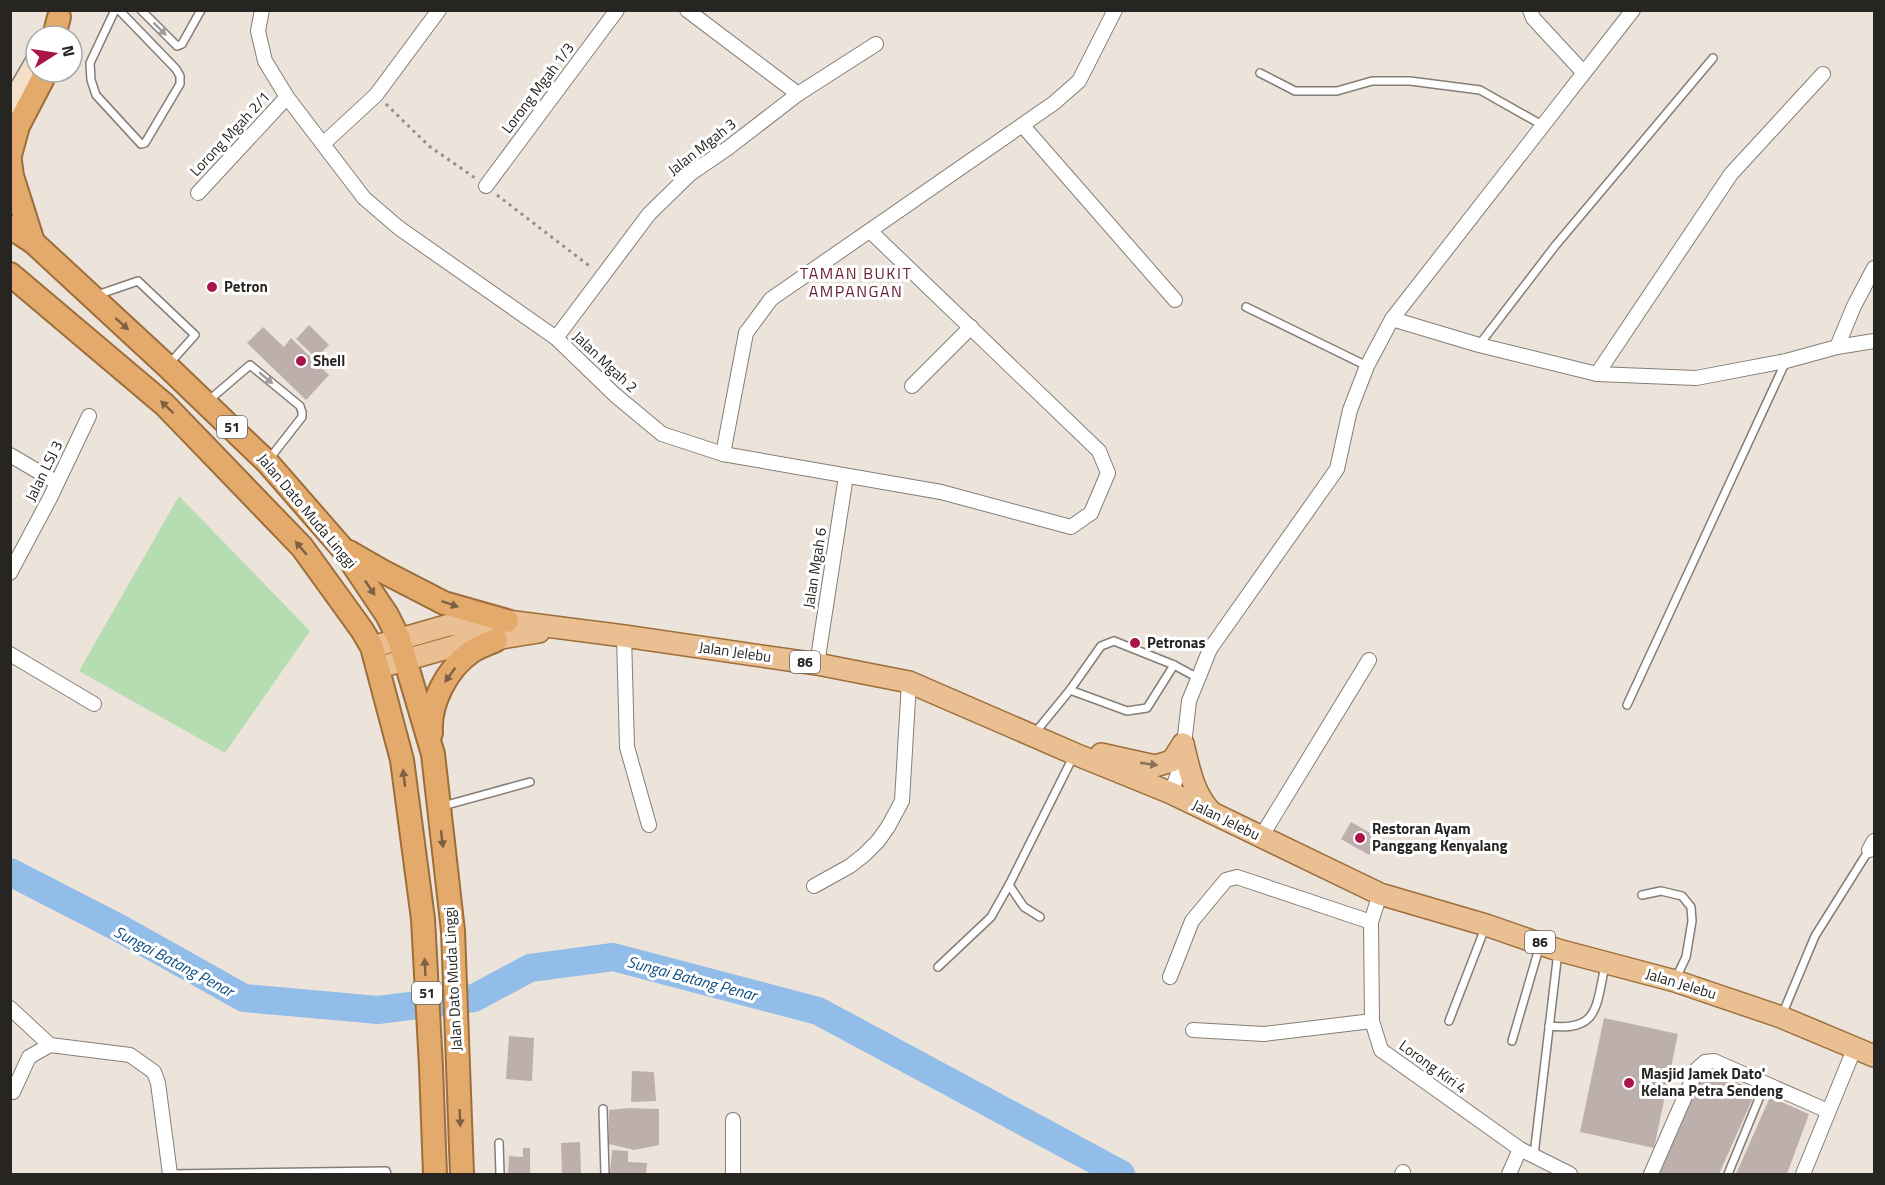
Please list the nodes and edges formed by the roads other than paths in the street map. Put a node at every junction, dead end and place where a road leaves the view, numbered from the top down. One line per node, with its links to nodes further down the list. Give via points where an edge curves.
1 (117, 10): 1 (lane, via 90,63 91,80 96,95 141,144 180,84 180,76)
2 (141, 10): 3 (lane, one-way to 3, via 177,46 182,44)
3 (201, 10)
4 (262, 10): 19 (street, Jalan Mgah 2, via 258,31 265,62)
5 (439, 10): 23 (street, via 376,94)
6 (617, 10): 26 (street, Lorong Mgah 1/3)
7 (687, 10): 18 (street)
8 (1115, 10): 22 (street, via 1079,81)
9 (1530, 10): 13 (street)
10 (1633, 10): 13 (street)
11 (876, 44): 18 (street, Jalan Mgah 3)
12 (1713, 58): 40 (lane, via 1555,246)
13 (1583, 72): 21 (street)
14 (1260, 73): 21 (lane, via 1295,91 1337,91 1372,81 1410,81 1480,90)
15 (1823, 74): 45 (street, via 1731,174)
16 (24, 80): 20 (main road)
17 (40, 84): 24 (highway, via 18,126)
18 (798, 94): 38 (street, Jalan Mgah 3, via 690,174 649,213)
19 (287, 97): 23 (street, Jalan Mgah 2); 27 (street, Lorong Mgah 2/1)
20 (10, 104)
21 (1542, 125): 36 (street)
22 (1023, 126): 29 (street); 34 (street)
23 (323, 144): 38 (street, Jalan Mgah 2, via 364,198 399,228)
24 (10, 155)
25 (10, 161): 30 (highway)
26 (486, 186)
27 (198, 193)
28 (10, 227): 30 (highway, Jalan Dato Muda Linggi / 51)
29 (870, 231): 37 (street); 49 (street, via 771,299 746,333)
30 (33, 242): 33 (highway, Jalan Dato Muda Linggi / 51)
31 (1875, 268): 41 (street)
32 (10, 274): 60 (highway, Jalan Dato Muda Linggi / 51, one-way to 32, via 362,630 302,547 165,405)
33 (92, 297): 43 (highway, Jalan Dato Muda Linggi / 51, one-way to 43); 43 (lane, via 138,281 195,335)
34 (1174, 300)
35 (1246, 307): 44 (lane)
36 (1392, 319): 40 (street); 44 (street)
37 (970, 327): 46 (street); 52 (street, Jalan Mgah 2, via 1099,451 1108,473 1091,513 1071,527 941,492)
38 (556, 338): 49 (street, Jalan Mgah 2, via 662,434)
39 (1875, 341): 41 (street)
40 (1479, 345): 45 (street)
41 (1838, 347): 42 (street)
42 (1786, 361): 45 (street, via 1696,378); 68 (lane)
43 (168, 366): 47 (highway, Jalan Dato Muda Linggi / 51)
44 (1367, 366): 64 (street, via 1350,410 1338,469 1210,649)
45 (1597, 374)
46 (912, 386)
47 (206, 403): 51 (highway, Jalan Dato Muda Linggi / 51); 51 (lane, one-way to 51, via 250,365 300,406 302,417)
48 (89, 416): 53 (street, Jalan LSJ 3)
49 (723, 454): 52 (street, Jalan Mgah 2)
50 (10, 456): 53 (street)
51 (267, 462): 54 (highway, Jalan Dato Muda Linggi / 51)
52 (846, 476): 62 (street, Jalan Mgah 6)
53 (57, 482): 55 (street, Jalan LSJ 3)
54 (342, 548): 56 (highway, one-way to 56); 58 (highway, Jalan Dato Muda Linggi / 51, one-way to 58, via 387,615)
55 (10, 573)
56 (501, 630): 57 (main road, Jalan Jelebu / 86, via 566,629); 58 (main road, Jalan Jelebu / 86, via 449,625); 71 (highway, one-way to 71, via 450,672 436,698 430,725)
57 (624, 636): 62 (main road, Jalan Jelebu / 86); 77 (street, via 627,747)
58 (402, 649): 60 (main road, Jalan Jelebu / 86); 71 (highway, Jalan Dato Muda Linggi / 51)
59 (10, 654): 67 (street)
60 (374, 657): 112 (highway, Jalan Dato Muda Linggi / 51, one-way to 60, via 423,919 402,760)
61 (1370, 660): 78 (street)
62 (817, 664): 65 (main road, Jalan Jelebu / 86)
63 (1174, 665): 64 (lane); 66 (lane, via 1147,708 1127,711); 66 (lane, via 1114,641 1101,646)
64 (1198, 678): 70 (street, via 1188,701)
65 (909, 682): 69 (main road, Jalan Jelebu / 86); 80 (street, via 902,801 888,827 864,855)
66 (1070, 690): 69 (lane)
67 (94, 704)
68 (1627, 705)
69 (1042, 740): 70 (main road, one-way to 70, via 1155,766 1173,761); 72 (main road, Jalan Jelebu / 86)
70 (1183, 744): 74 (street, via 1182,762); 76 (main road, via 1201,802)
71 (433, 754): 75 (highway, Jalan Dato Muda Linggi / 51)
72 (1075, 754): 74 (main road, Jalan Jelebu / 86); 81 (lane)
73 (530, 782): 75 (lane)
74 (1171, 793): 76 (main road, Jalan Jelebu / 86)
75 (438, 807): 113 (highway, Jalan Dato Muda Linggi / 51, one-way to 113, via 453,931)
76 (1212, 814): 78 (main road, Jalan Jelebu / 86)
77 (649, 825)
78 (1262, 837): 82 (main road, Jalan Jelebu / 86)
79 (1872, 845): 93 (lane, via 1815,936)
80 (814, 885)
81 (1010, 885): 84 (lane, via 1024,907); 89 (lane, via 991,917)
82 (1380, 894): 85 (street, Lorong Kiri 4); 86 (main road, Jalan Jelebu / 86)
83 (1642, 895): 91 (lane, via 1661,891 1682,896 1691,907 1686,957)
84 (1040, 917)
85 (1371, 922): 90 (street, via 1237,877 1226,880 1192,921); 94 (street, Lorong Kiri 4)
86 (1486, 925): 87 (main road, Jalan Jelebu / 86); 95 (lane)
87 (1549, 946): 88 (main road, Jalan Jelebu / 86); 96 (lane); 98 (lane)
88 (1606, 963): 91 (main road, Jalan Jelebu / 86); 96 (lane, via 1595,1010 1583,1024 1566,1028)
89 (938, 967)
90 (1170, 977)
91 (1675, 981): 93 (main road, Jalan Jelebu / 86)
92 (10, 1008): 99 (street)
93 (1781, 1017): 100 (main road, Jalan Jelebu / 86)
94 (1372, 1021): 97 (street, via 1264,1034); 107 (street, Lorong Kiri 4, via 1381,1050)
95 (1449, 1021)
96 (1548, 1026): 108 (lane)
97 (1193, 1030)
98 (1512, 1041)
99 (50, 1045): 102 (street, via 29,1056); 110 (street, via 130,1055 154,1072)
100 (1865, 1051): 104 (street)
101 (1765, 1084): 104 (street); 119 (street, via 1714,1061 1705,1062 1697,1069); 120 (lane)
102 (13, 1092)
103 (603, 1110): 115 (lane)
104 (1828, 1111): 121 (street)
105 (733, 1120): 116 (street)
106 (499, 1143): 114 (lane)
107 (1520, 1149): 108 (street, Lorong Kiri 4); 117 (street)
108 (1534, 1155): 118 (street, Lorong Kiri 4)
109 (354, 1173): 110 (lane); 111 (lane)
110 (170, 1174)
111 (387, 1174)
112 (435, 1174)
113 (462, 1174)
114 (500, 1174)
115 (604, 1174)
116 (733, 1174)
117 (1509, 1174)
118 (1570, 1174)
119 (1651, 1174)
120 (1728, 1174)
121 (1803, 1174)

